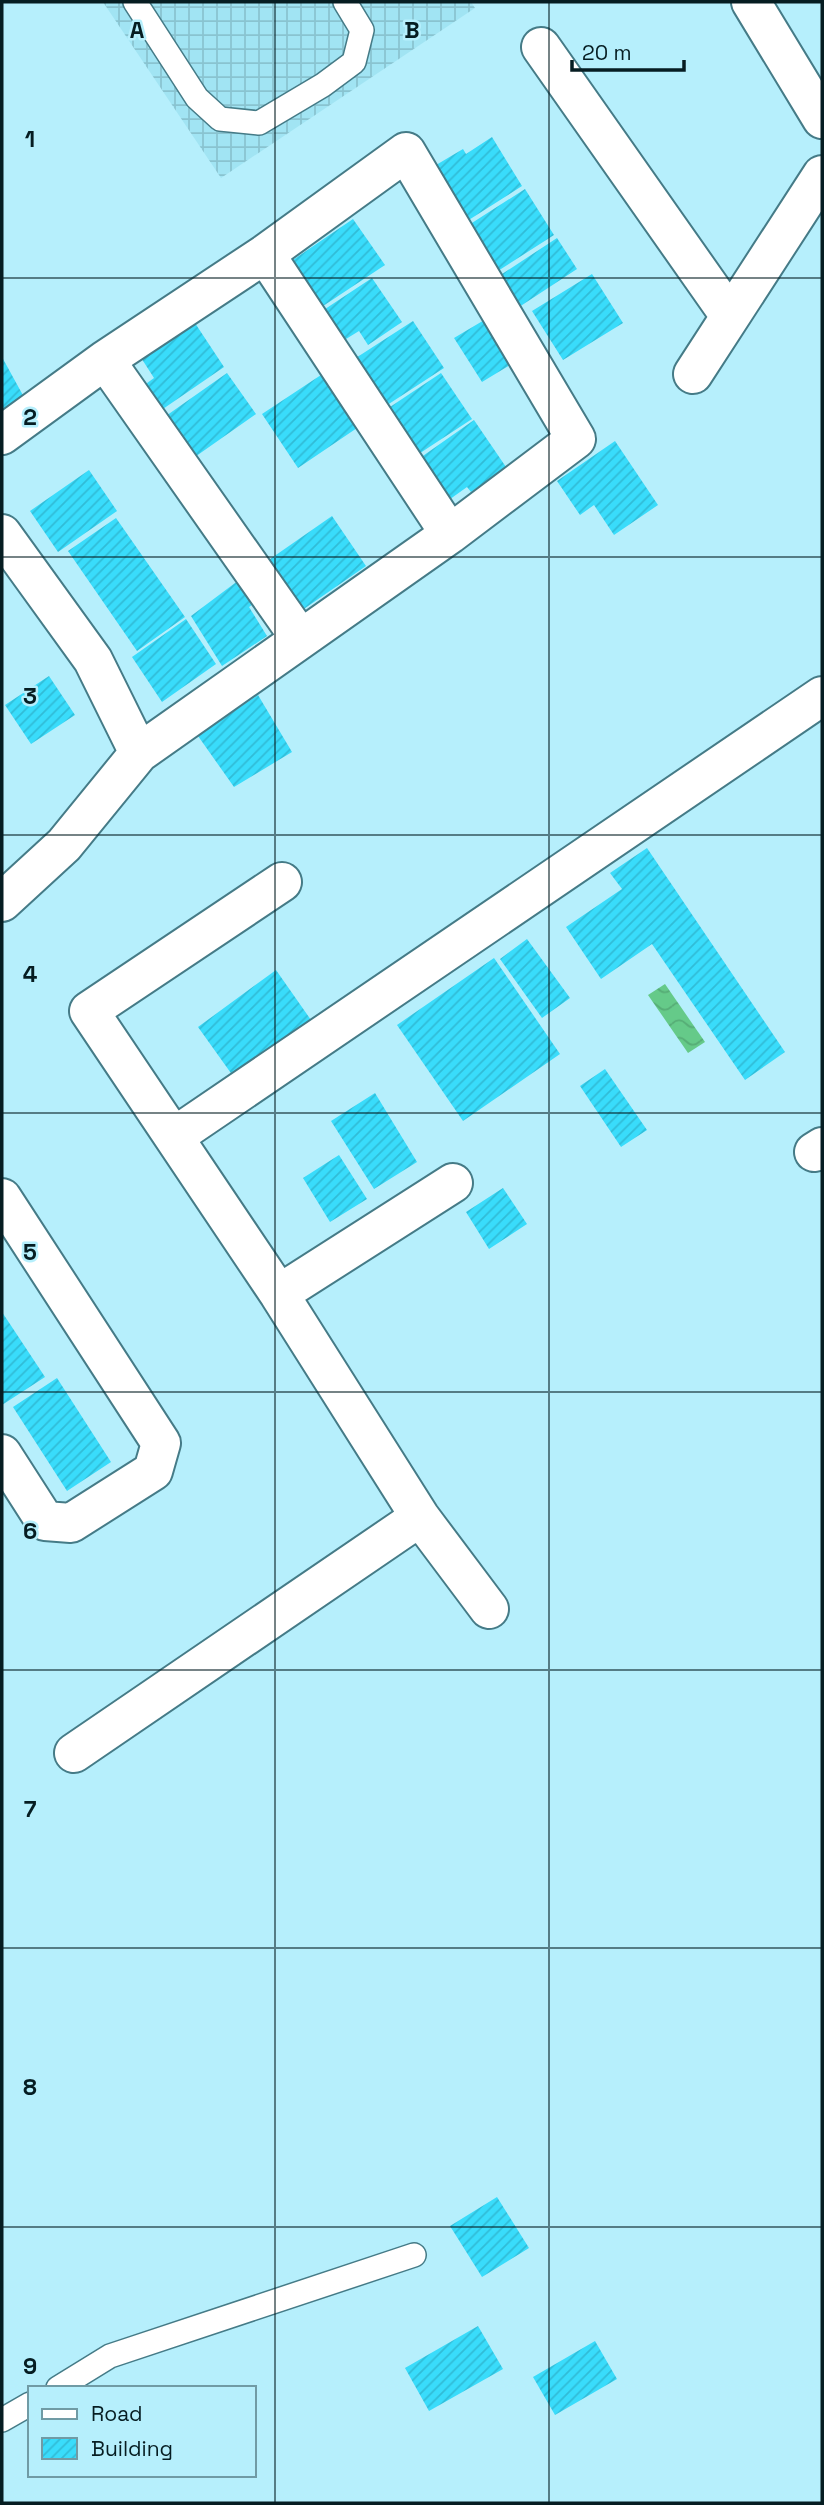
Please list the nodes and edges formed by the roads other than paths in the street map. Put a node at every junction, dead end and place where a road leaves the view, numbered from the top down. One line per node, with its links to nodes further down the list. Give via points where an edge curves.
1 (135, 2): 2 (lane, via 197,98 220,119 259,123 354,61 362,30)
2 (345, 2)
3 (751, 2): 5 (street)
4 (541, 47): 8 (street)
5 (822, 119)
6 (822, 176): 8 (street)
7 (265, 254): 9 (street); 13 (street); 13 (street, via 406,152 576,439)
8 (730, 316): 10 (street)
9 (104, 360): 11 (street); 14 (street)
10 (693, 374)
11 (2, 435)
12 (2, 534): 16 (street, via 93,660)
13 (450, 534): 14 (street)
14 (300, 638): 16 (street)
15 (822, 696): 19 (street)
16 (139, 753): 18 (street, via 64,845)
17 (282, 882): 19 (street, via 89,1011)
18 (2, 902)
19 (175, 1136): 22 (street)
20 (453, 1183): 22 (street)
21 (2, 1198): 23 (street, via 161,1443 153,1471 71,1523 45,1521)
22 (279, 1294): 24 (street)
23 (2, 1454)
24 (420, 1517): 25 (street); 26 (street)
25 (489, 1609)
26 (74, 1753)
27 (414, 2255): 28 (lane, via 110,2356)
28 (61, 2386)
29 (28, 2405): 30 (lane)
30 (2, 2420)

